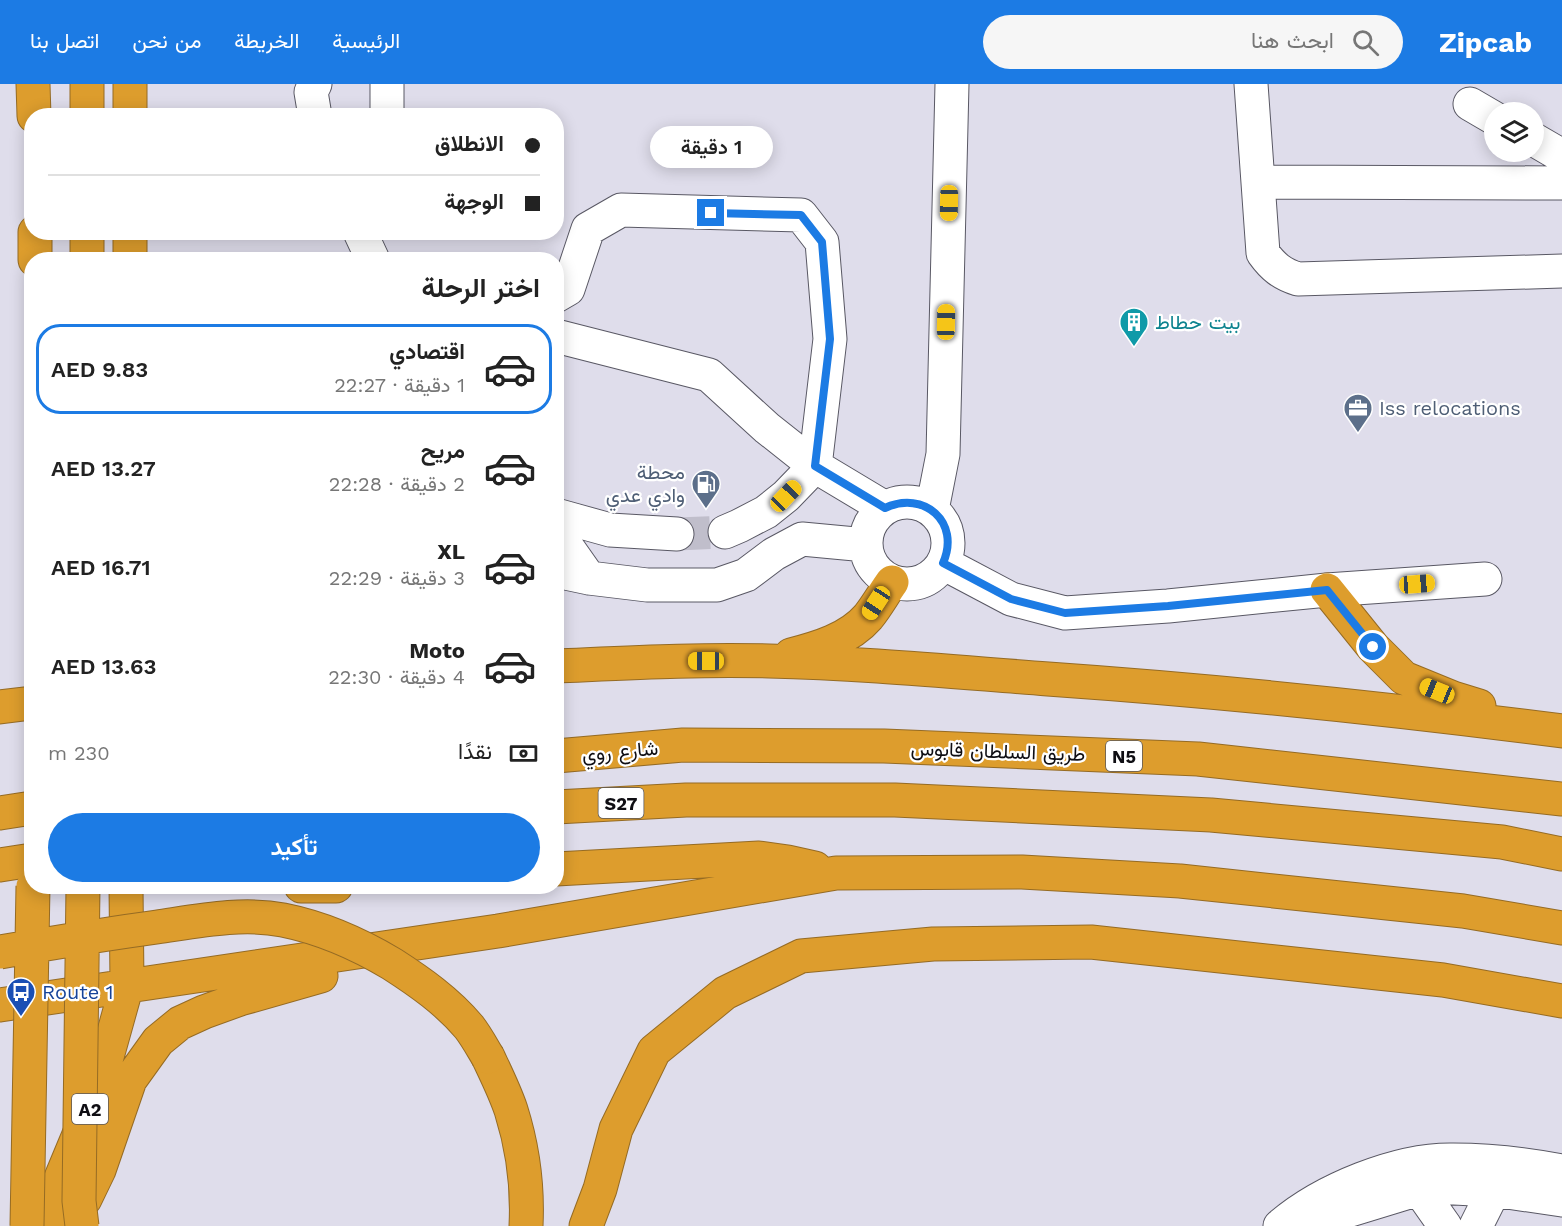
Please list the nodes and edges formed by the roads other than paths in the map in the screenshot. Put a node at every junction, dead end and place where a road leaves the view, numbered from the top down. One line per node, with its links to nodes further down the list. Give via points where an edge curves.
1 (33, 84): 8 (highway)
2 (87, 84): 9 (highway)
3 (130, 84): 10 (highway)
4 (315, 84): 11 (street, via 311,92)
5 (387, 84): 12 (street)
6 (952, 84): 22 (street, via 943,454)
7 (1251, 84): 15 (street)
8 (34, 108)
9 (87, 108)
10 (130, 108)
11 (314, 108)
12 (387, 108)
13 (1544, 145): 14 (street)
14 (1562, 156)
15 (1258, 182): 16 (street); 17 (street, via 1263,253 1283,274 1298,279)
16 (1562, 183)
17 (1562, 271)
18 (564, 291): 20 (street, via 588,230 621,210 801,215 822,242 830,339)
19 (564, 338): 20 (street, via 709,375)
20 (815, 466): 21 (street); 25 (street, via 766,512)
21 (885, 508): 22 (street, via 904,502); 28 (street, via 873,520)
22 (932, 510): 29 (street, via 947,531)
23 (564, 517): 24 (street, via 610,530)
24 (636, 531): 26 (street); 34 (street)
25 (725, 532)
26 (677, 534)
27 (564, 542): 31 (street)
28 (866, 545): 33 (street, via 871,563); 34 (street, via 802,539 746,575 717,585)
29 (943, 563): 33 (street, via 927,579 904,584); 35 (street, via 1011,599 1065,613)
30 (564, 573): 31 (street)
31 (590, 578): 34 (street)
32 (1485, 579): 35 (street)
33 (892, 582): 36 (highway, via 867,618 838,639)
34 (633, 583)
35 (1327, 590): 40 (highway, via 1404,678)
36 (769, 661): 37 (highway); 40 (highway, via 1195,690)
37 (564, 666)
38 (24, 704): 39 (highway)
39 (0, 707)
40 (1557, 730)
41 (683, 745): 42 (highway, شارع روي); 43 (highway, طريق السلطان قابوس / N5, via 884,746 1198,759)
42 (564, 755)
43 (1562, 799)
44 (564, 807): 47 (highway, S27, via 686,800 895,800 1211,815 1502,842)
45 (24, 809): 46 (highway)
46 (0, 813)
47 (1562, 854)
48 (24, 861): 49 (highway)
49 (0, 865)
50 (564, 869): 51 (highway, via 759,858)
51 (836, 873): 55 (highway, via 1022,872 1180,881 1463,911); 56 (highway)
52 (33, 894): 68 (highway, bridge)
53 (83, 894): 71 (highway, bridge, via 79,1201)
54 (126, 894): 58 (highway, A2)
55 (1562, 928)
56 (424, 943): 58 (highway); 70 (highway, via 240,999 180,1023 158,1041 130,1080 99,1170 85,1199)
57 (0, 952): 72 (highway, bridge, via 88,936 240,917 282,920 329,931 368,949 436,994 469,1027 489,1057 510,1109 524,1160)
58 (127, 985): 60 (highway); 69 (highway, A2, via 98,1089 50,1204)
59 (1562, 1001): 73 (highway, via 1443,980 1091,942 933,944 801,956 725,993 654,1051 616,1129)
60 (0, 1005)
61 (1562, 1171): 66 (street, via 1527,1164 1451,1159 1414,1164 1340,1188)
62 (1562, 1182): 64 (street, via 1511,1180)
63 (1419, 1189): 64 (street); 66 (street, via 1347,1211); 74 (street)
64 (1494, 1190): 65 (street); 67 (street)
65 (1562, 1200)
66 (1288, 1219)
67 (1483, 1225)
68 (27, 1226)
69 (36, 1226)
70 (62, 1226)
71 (82, 1226)
72 (526, 1226)
73 (586, 1226)
74 (1445, 1226)

